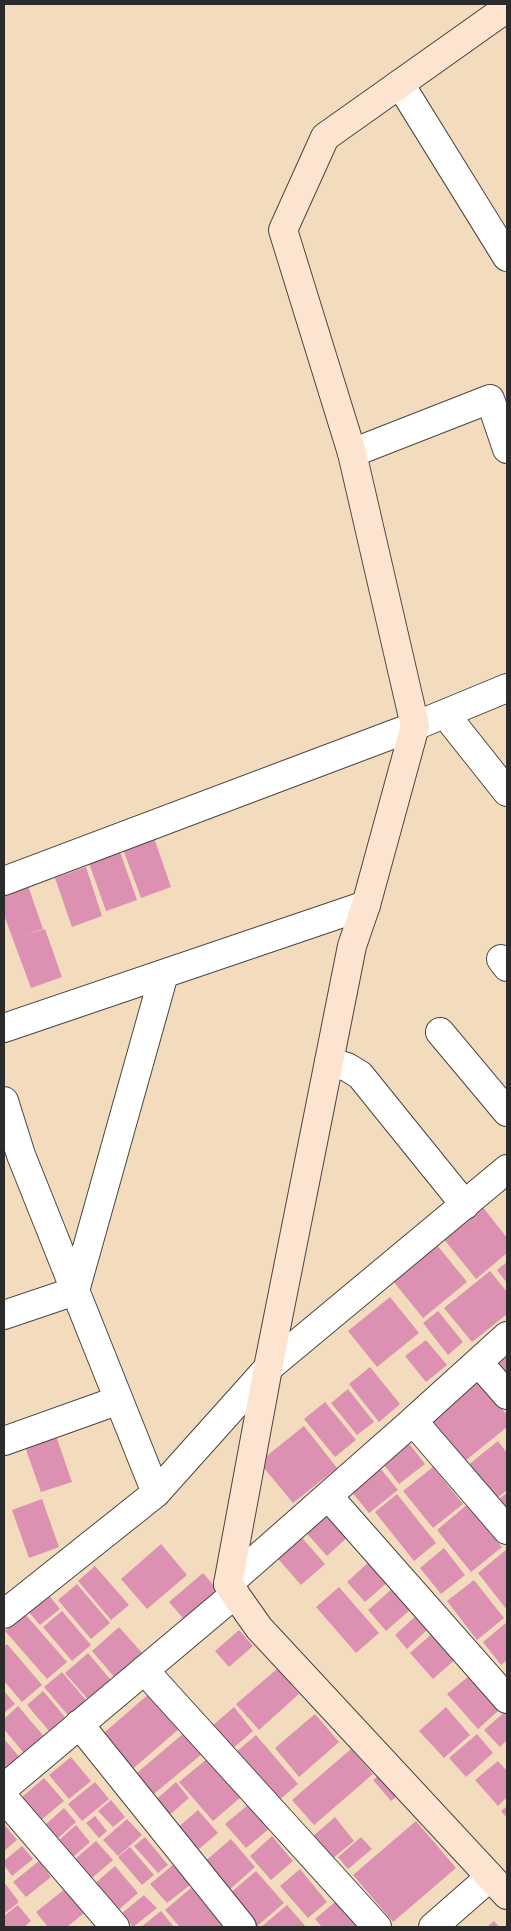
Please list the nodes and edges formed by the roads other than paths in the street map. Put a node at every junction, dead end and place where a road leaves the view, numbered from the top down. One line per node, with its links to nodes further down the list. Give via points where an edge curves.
1 (507, 8): 2 (street)
2 (400, 84): 3 (street); 6 (street, via 325,137 283,230)
3 (507, 257)
4 (498, 394): 5 (street); 6 (street)
5 (507, 449)
6 (352, 453): 9 (street)
7 (507, 688): 8 (street)
8 (445, 714): 9 (street); 10 (street)
9 (415, 726): 11 (street); 12 (street)
10 (507, 792)
11 (4, 881)
12 (366, 905): 13 (street); 16 (street, via 352,946)
13 (164, 974): 14 (street); 22 (street)
14 (4, 1028)
15 (440, 1032): 18 (street)
16 (329, 1062): 21 (street, via 360,1075); 26 (street)
17 (4, 1101): 19 (street)
18 (507, 1112)
19 (12, 1158): 22 (street)
20 (507, 1169): 21 (street)
21 (465, 1204): 26 (street)
22 (75, 1291): 23 (street); 28 (street)
23 (4, 1315)
24 (507, 1336): 25 (street)
25 (478, 1362): 27 (street); 29 (street)
26 (268, 1368): 31 (street); 34 (street)
27 (507, 1396)
28 (119, 1400): 30 (street); 31 (street)
29 (412, 1421): 32 (street); 33 (street)
30 (4, 1441)
31 (156, 1493): 35 (street)
32 (328, 1496): 34 (street); 37 (street)
33 (507, 1530)
34 (231, 1589): 36 (street); 41 (street, via 259,1628)
35 (4, 1614)
36 (144, 1670): 38 (street); 44 (street)
37 (507, 1699)
38 (79, 1724): 39 (street); 43 (street)
39 (4, 1788)
40 (4, 1798): 42 (street)
41 (499, 1886): 45 (street)
42 (116, 1927)
43 (242, 1927)
44 (377, 1927)
45 (433, 1927)

